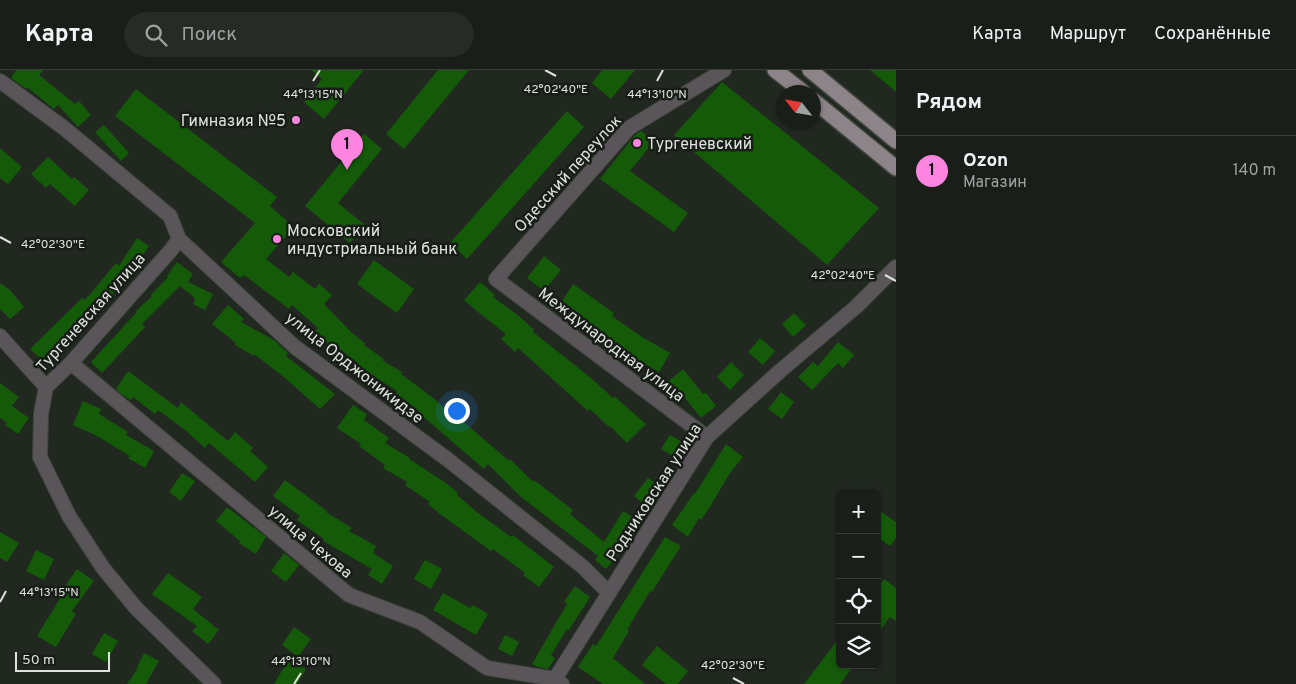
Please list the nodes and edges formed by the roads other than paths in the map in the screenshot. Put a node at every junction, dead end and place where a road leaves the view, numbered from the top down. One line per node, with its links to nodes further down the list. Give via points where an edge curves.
1 (724, 70): 11 (street, Одесский переулок, via 629,128)
2 (775, 70): 5 (main road)
3 (810, 70): 7 (main road)
4 (0, 81): 9 (street, улица Орджоникидзе, via 64,128 170,216)
5 (794, 85)
6 (821, 107): 8 (main road)
7 (896, 141)
8 (896, 168)
9 (178, 239): 13 (street, Тургеневская улица); 16 (street, улица Орджоникидзе, via 295,346 448,459 583,567)
10 (896, 267): 15 (street, Родниковская улица, via 858,306)
11 (496, 279): 15 (street, Международная улица)
12 (0, 336): 14 (street)
13 (71, 362): 14 (street, Тургеневская улица); 17 (street, улица Чехова, via 349,595 420,622 487,668)
14 (46, 387): 18 (street, Тургеневская улица, via 41,414 40,456 69,516 103,568 136,608)
15 (707, 437): 16 (street, Родниковская улица)
16 (609, 594): 17 (street, Родниковская улица)
17 (559, 681)
18 (214, 684)

